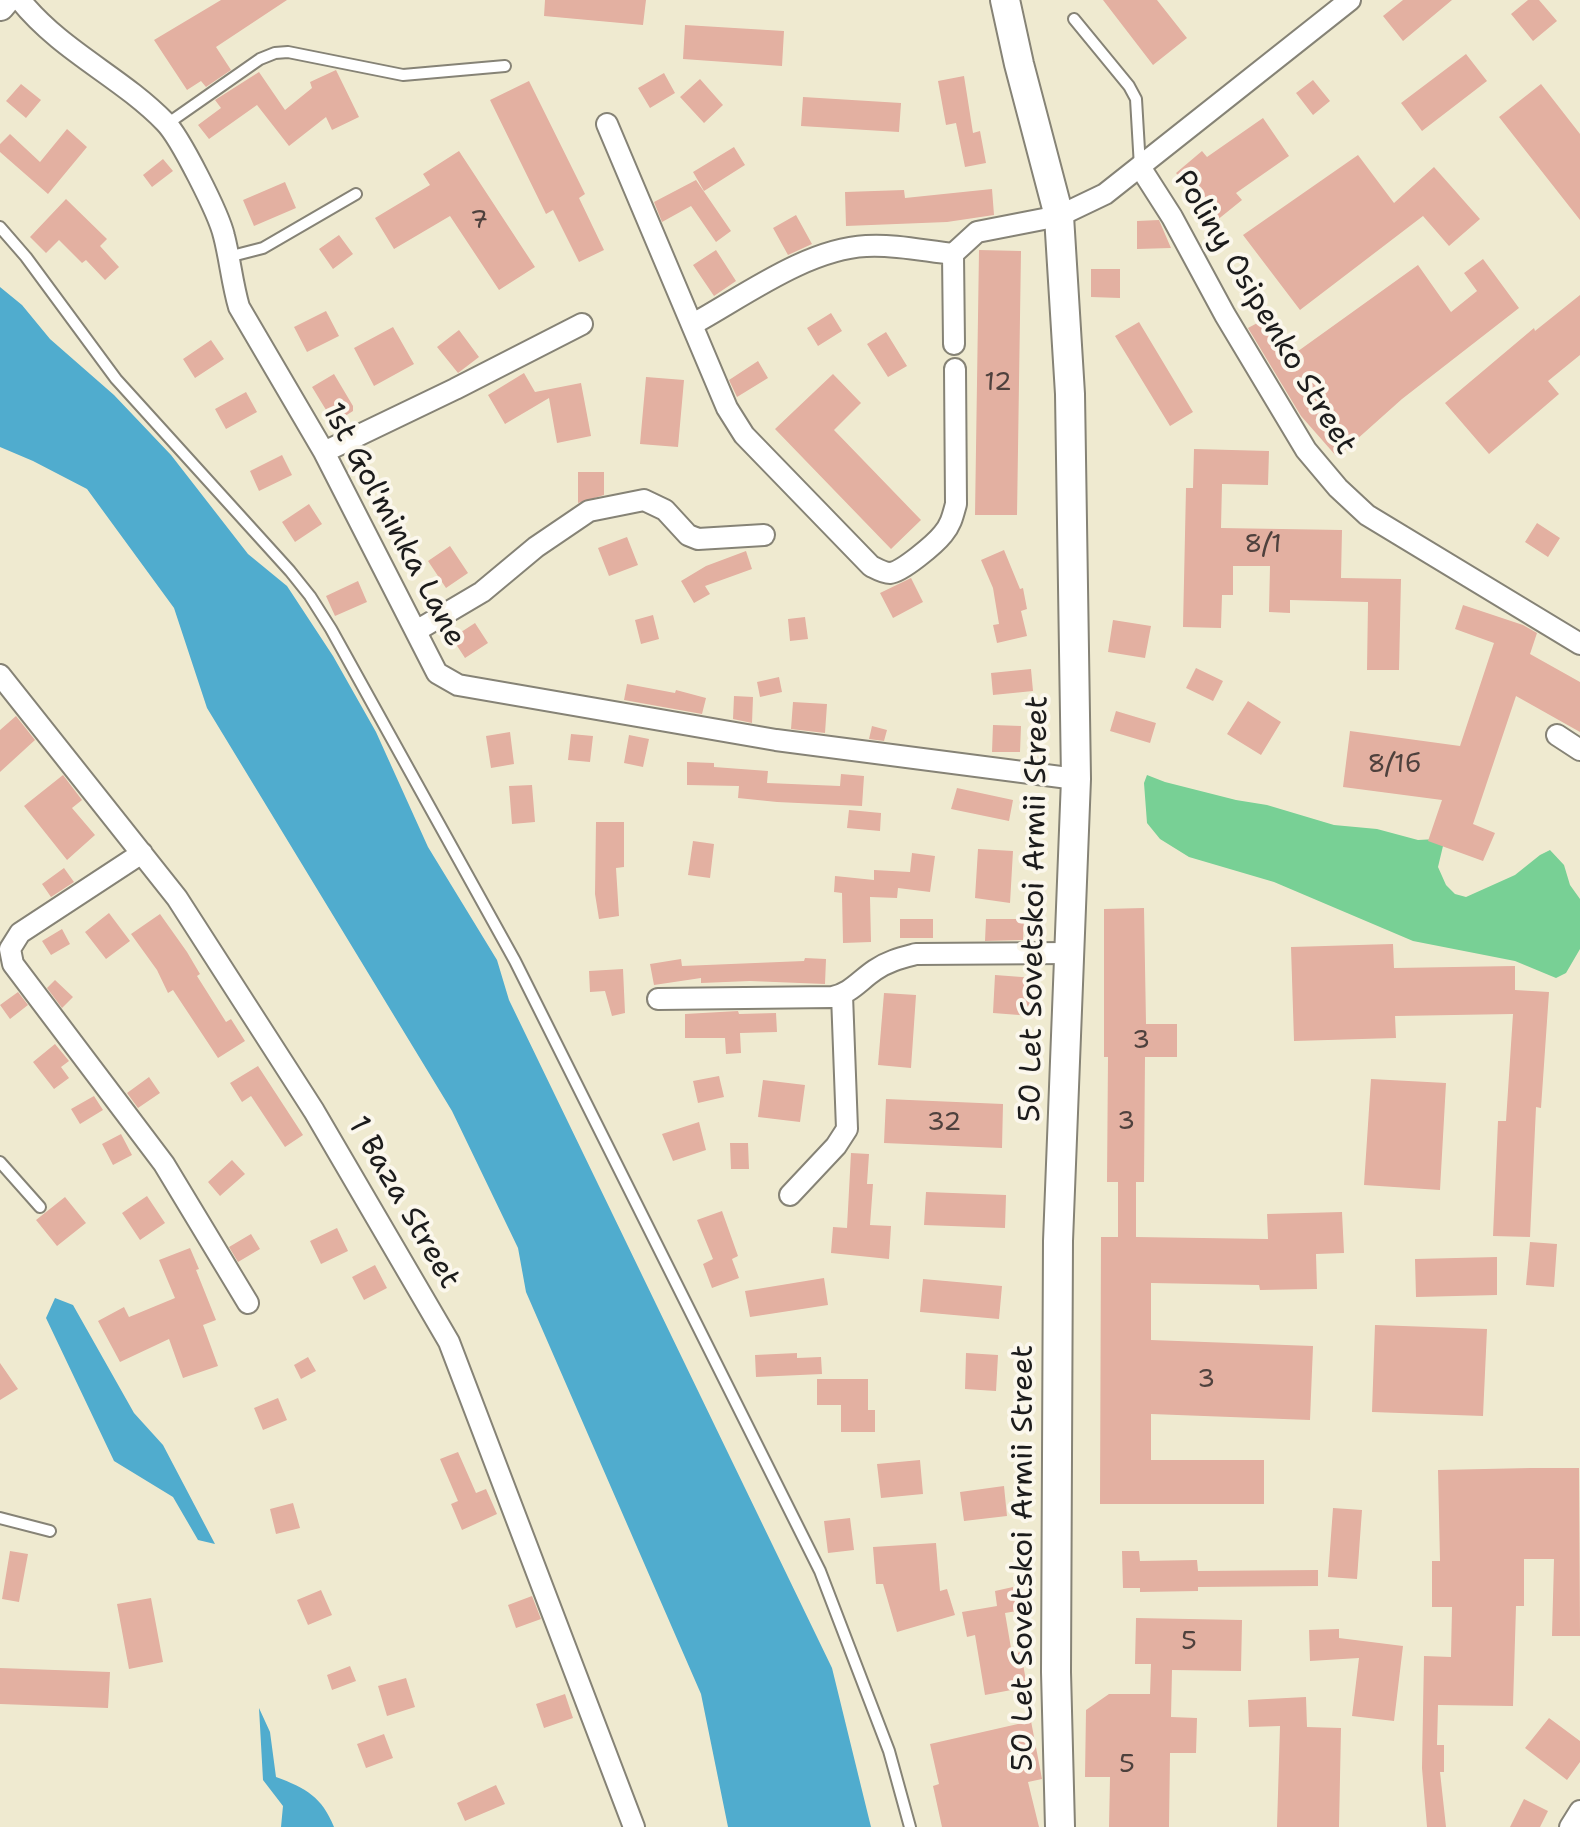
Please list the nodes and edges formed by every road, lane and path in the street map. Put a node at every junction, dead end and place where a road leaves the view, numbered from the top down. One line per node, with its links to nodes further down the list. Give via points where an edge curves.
1 (5, 0): 5 (main road)
2 (20, 0): 8 (street, 1st Gol'minka Lane, via 52,35)
3 (1005, 0): 12 (main road, 50 Let Sovetskoi Armii Street)
4 (1339, 3): 10 (street)
5 (0, 6)
6 (1074, 19): 10 (lane, via 1136,99)
7 (505, 66): 8 (lane, via 403,75 275,53)
8 (167, 124): 15 (street, 1st Gol'minka Lane, via 224,233)
9 (607, 124): 17 (street)
10 (1140, 167): 12 (street, via 1105,194); 23 (street, Poliny Osipenko Street, via 1306,450 1338,488 1367,515)
11 (356, 194): 15 (lane, via 263,248)
12 (1059, 216): 14 (street, via 977,232); 27 (main road, 50 Let Sovetskoi Armii Street, via 1070,394)
13 (0, 227): 40 (lane, via 116,379 290,571 331,629 515,961 820,1571 889,1751)
14 (953, 254): 17 (street, via 869,246 845,249 799,265); 18 (street)
15 (228, 257): 20 (street, 1st Gol'minka Lane, via 239,307)
16 (582, 324): 20 (street)
17 (693, 324): 19 (street, via 714,383 744,435 871,566 891,573 943,535 952,520)
18 (954, 344)
19 (955, 369)
20 (324, 452): 22 (street, 1st Gol'minka Lane)
21 (764, 535): 22 (street, via 698,539 665,510 644,500 589,511 482,592)
22 (416, 631): 27 (street, 1st Gol'minka Lane, via 437,673 458,685 776,740)
23 (1578, 637)
24 (0, 675): 28 (street, 1 Baza Street)
25 (1557, 735): 26 (street)
26 (1580, 750)
27 (1076, 779): 29 (main road, 50 Let Sovetskoi Armii Street)
28 (142, 853): 35 (street, via 20,933 10,949 13,964 164,1164); 39 (street, 1 Baza Street, via 177,898 314,1111 449,1342)
29 (1071, 953): 30 (street, via 916,954 892,960); 41 (main road, 50 Let Sovetskoi Armii Street, via 1058,1241)
30 (842, 995): 31 (street); 33 (street, via 847,1129)
31 (658, 999)
32 (0, 1162): 34 (lane)
33 (790, 1195)
34 (40, 1207)
35 (248, 1303)
36 (0, 1518): 37 (lane)
37 (50, 1531)
38 (1580, 1811): 42 (street)
39 (634, 1827)
40 (910, 1827)
41 (1060, 1827)
42 (1570, 1827)

